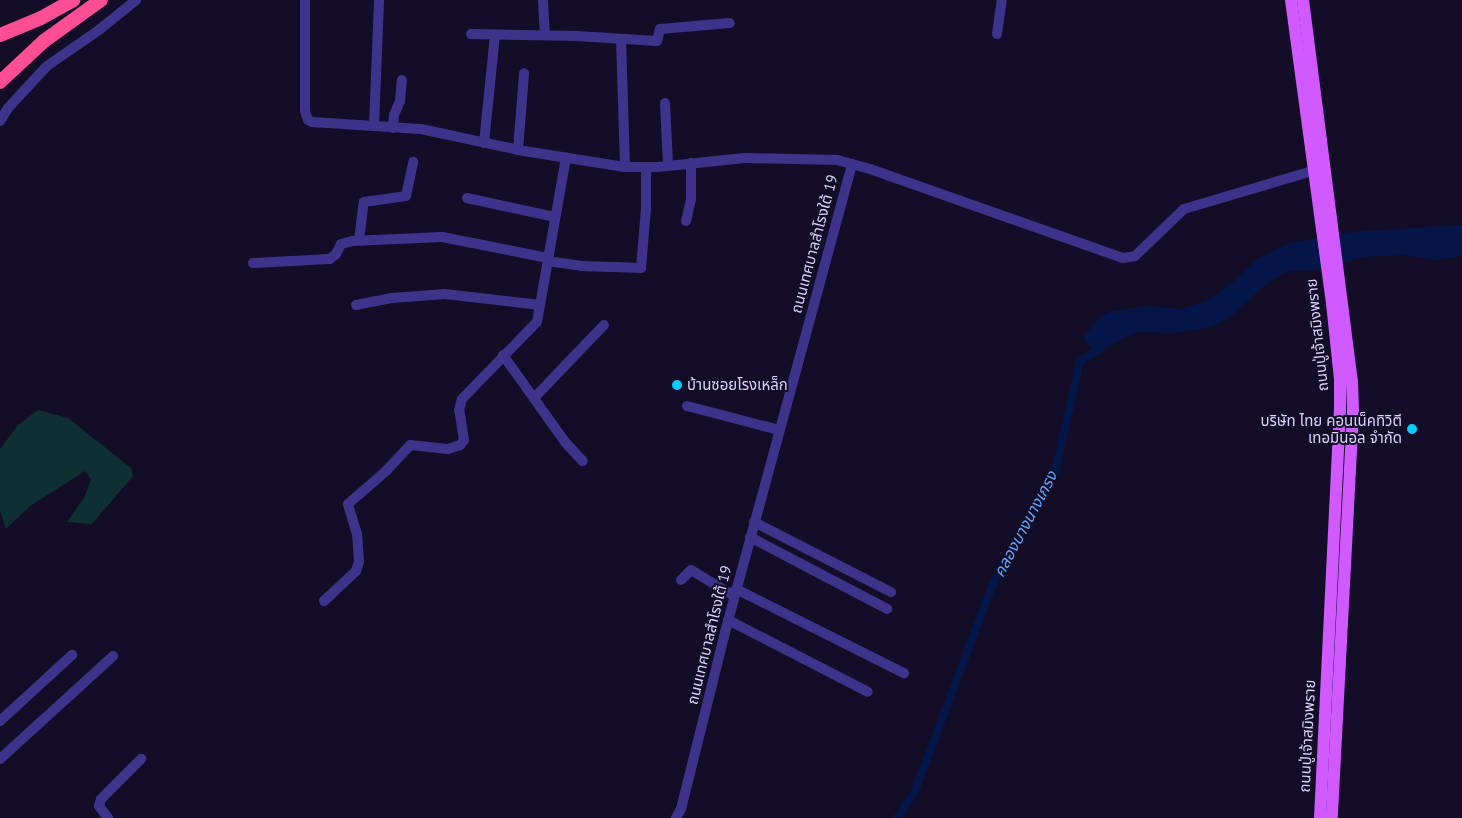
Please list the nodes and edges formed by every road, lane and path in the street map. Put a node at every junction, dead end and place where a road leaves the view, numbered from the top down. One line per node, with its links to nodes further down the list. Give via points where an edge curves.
1 (73, 0): 13 (highway)
2 (101, 0): 19 (highway, via 44,41)
3 (136, 0): 21 (street, via 47,66)
4 (305, 0): 22 (street, via 305,110 308,120)
5 (379, 0): 22 (street)
6 (542, 0): 15 (street)
7 (1002, 0): 12 (street)
8 (1291, 0): 33 (main road, ถนนปู่เจ้าสมิงพราย)
9 (1303, 0): 33 (main road, ถนนปู่เจ้าสมิงพราย)
10 (730, 23): 16 (street, via 663,28 658,30 656,41)
11 (470, 34): 14 (street)
12 (997, 34)
13 (0, 35)
14 (495, 35): 15 (street); 24 (street)
15 (545, 35): 16 (street)
16 (621, 39): 31 (street)
17 (524, 73): 25 (street)
18 (402, 80): 23 (street)
19 (0, 82)
20 (665, 103): 30 (street)
21 (0, 121)
22 (374, 126): 23 (street)
23 (393, 128): 24 (street, via 421,128)
24 (484, 143): 25 (street)
25 (518, 150): 26 (street)
26 (566, 158): 31 (street); 35 (street)
27 (413, 162): 37 (street, via 406,196 364,202)
28 (691, 162): 29 (street, via 757,158); 30 (street); 36 (street, via 691,199)
29 (844, 162): 33 (street, ถนนเทศบาลสำโรงใต้ 19, via 1129,259 1184,209); 47 (street, ถนนเทศบาลสำโรงใต้ 19)
30 (668, 165): 32 (street)
31 (625, 167): 32 (street)
32 (646, 167): 38 (street, via 641,268 582,266)
33 (1320, 169): 40 (main road, ถนนปู่เจ้าสมิงพราย)
34 (467, 198): 35 (street)
35 (554, 217): 38 (street)
36 (686, 221)
37 (359, 240): 38 (street, via 451,238); 39 (street, via 341,244 330,259)
38 (547, 260): 42 (street)
39 (253, 263)
40 (1338, 302): 66 (main road, ถนนปู่เจ้าสมิงพราย, via 1340,409); 67 (main road, ถนนปู่เจ้าสมิงพราย, via 1350,362 1353,412)
41 (356, 305): 42 (street, via 392,298 445,294)
42 (540, 305): 44 (street, via 537,322)
43 (604, 326): 45 (street)
44 (503, 355): 45 (street); 54 (street, via 462,399 459,410 464,440 460,445 448,449 410,446 348,504 357,534 359,561 356,571)
45 (534, 398): 48 (street, via 565,442)
46 (686, 406): 47 (street)
47 (779, 430): 49 (street, ถนนเทศบาลสำโรงใต้ 19)
48 (583, 461)
49 (754, 522): 50 (street, ถนนเทศบาลสำโรงใต้ 19); 53 (street)
50 (750, 537): 52 (street, ถนนเทศบาลสำโรงใต้ 19); 55 (street)
51 (681, 580): 52 (street, via 692,570)
52 (735, 592): 56 (street, ถนนเทศบาลสำโรงใต้ 19); 59 (street)
53 (891, 592)
54 (324, 601)
55 (887, 609)
56 (728, 620): 60 (street); 65 (street, ถนนเทศบาลสำโรงใต้ 19, via 681,809)
57 (72, 655): 61 (street)
58 (113, 656): 62 (street)
59 (904, 673)
60 (868, 692)
61 (0, 721)
62 (0, 759)
63 (141, 759): 64 (street, via 101,799 99,806)
64 (108, 818)
65 (676, 818)
66 (1320, 818)
67 (1332, 818)

